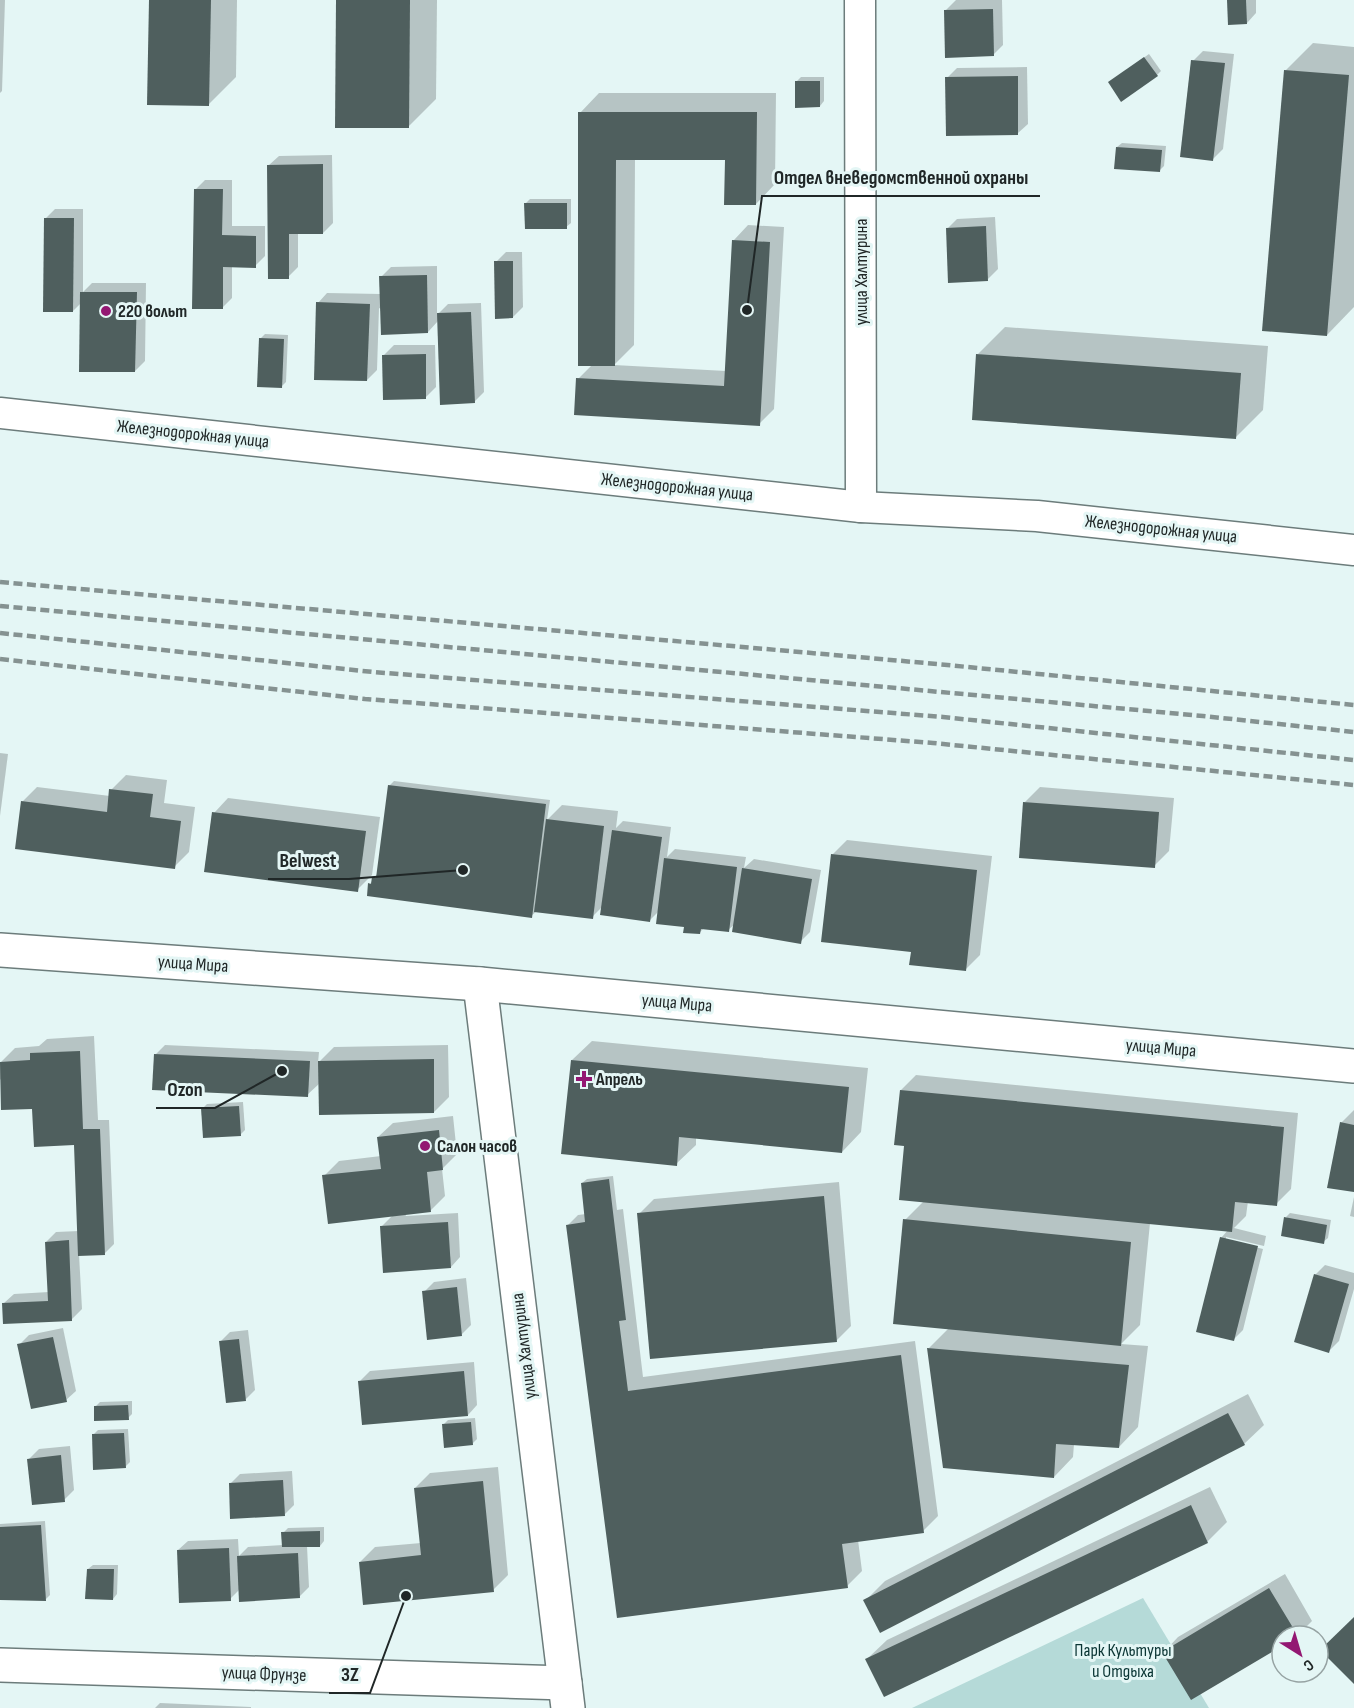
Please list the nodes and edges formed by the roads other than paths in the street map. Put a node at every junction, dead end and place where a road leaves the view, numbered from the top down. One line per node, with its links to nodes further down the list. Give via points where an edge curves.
1 (860, 0): 3 (street, улица Халтурина)
2 (0, 413): 3 (street, Железнодорожная улица)
3 (861, 507): 4 (street, Железнодорожная улица, via 1037,516)
4 (1354, 550)
5 (0, 950): 6 (main road, улица Мира)
6 (480, 984): 7 (main road, улица Мира); 9 (main road, улица Халтурина)
7 (1354, 1065)
8 (0, 1665): 9 (main road, улица Фрунзе)
9 (566, 1696)

